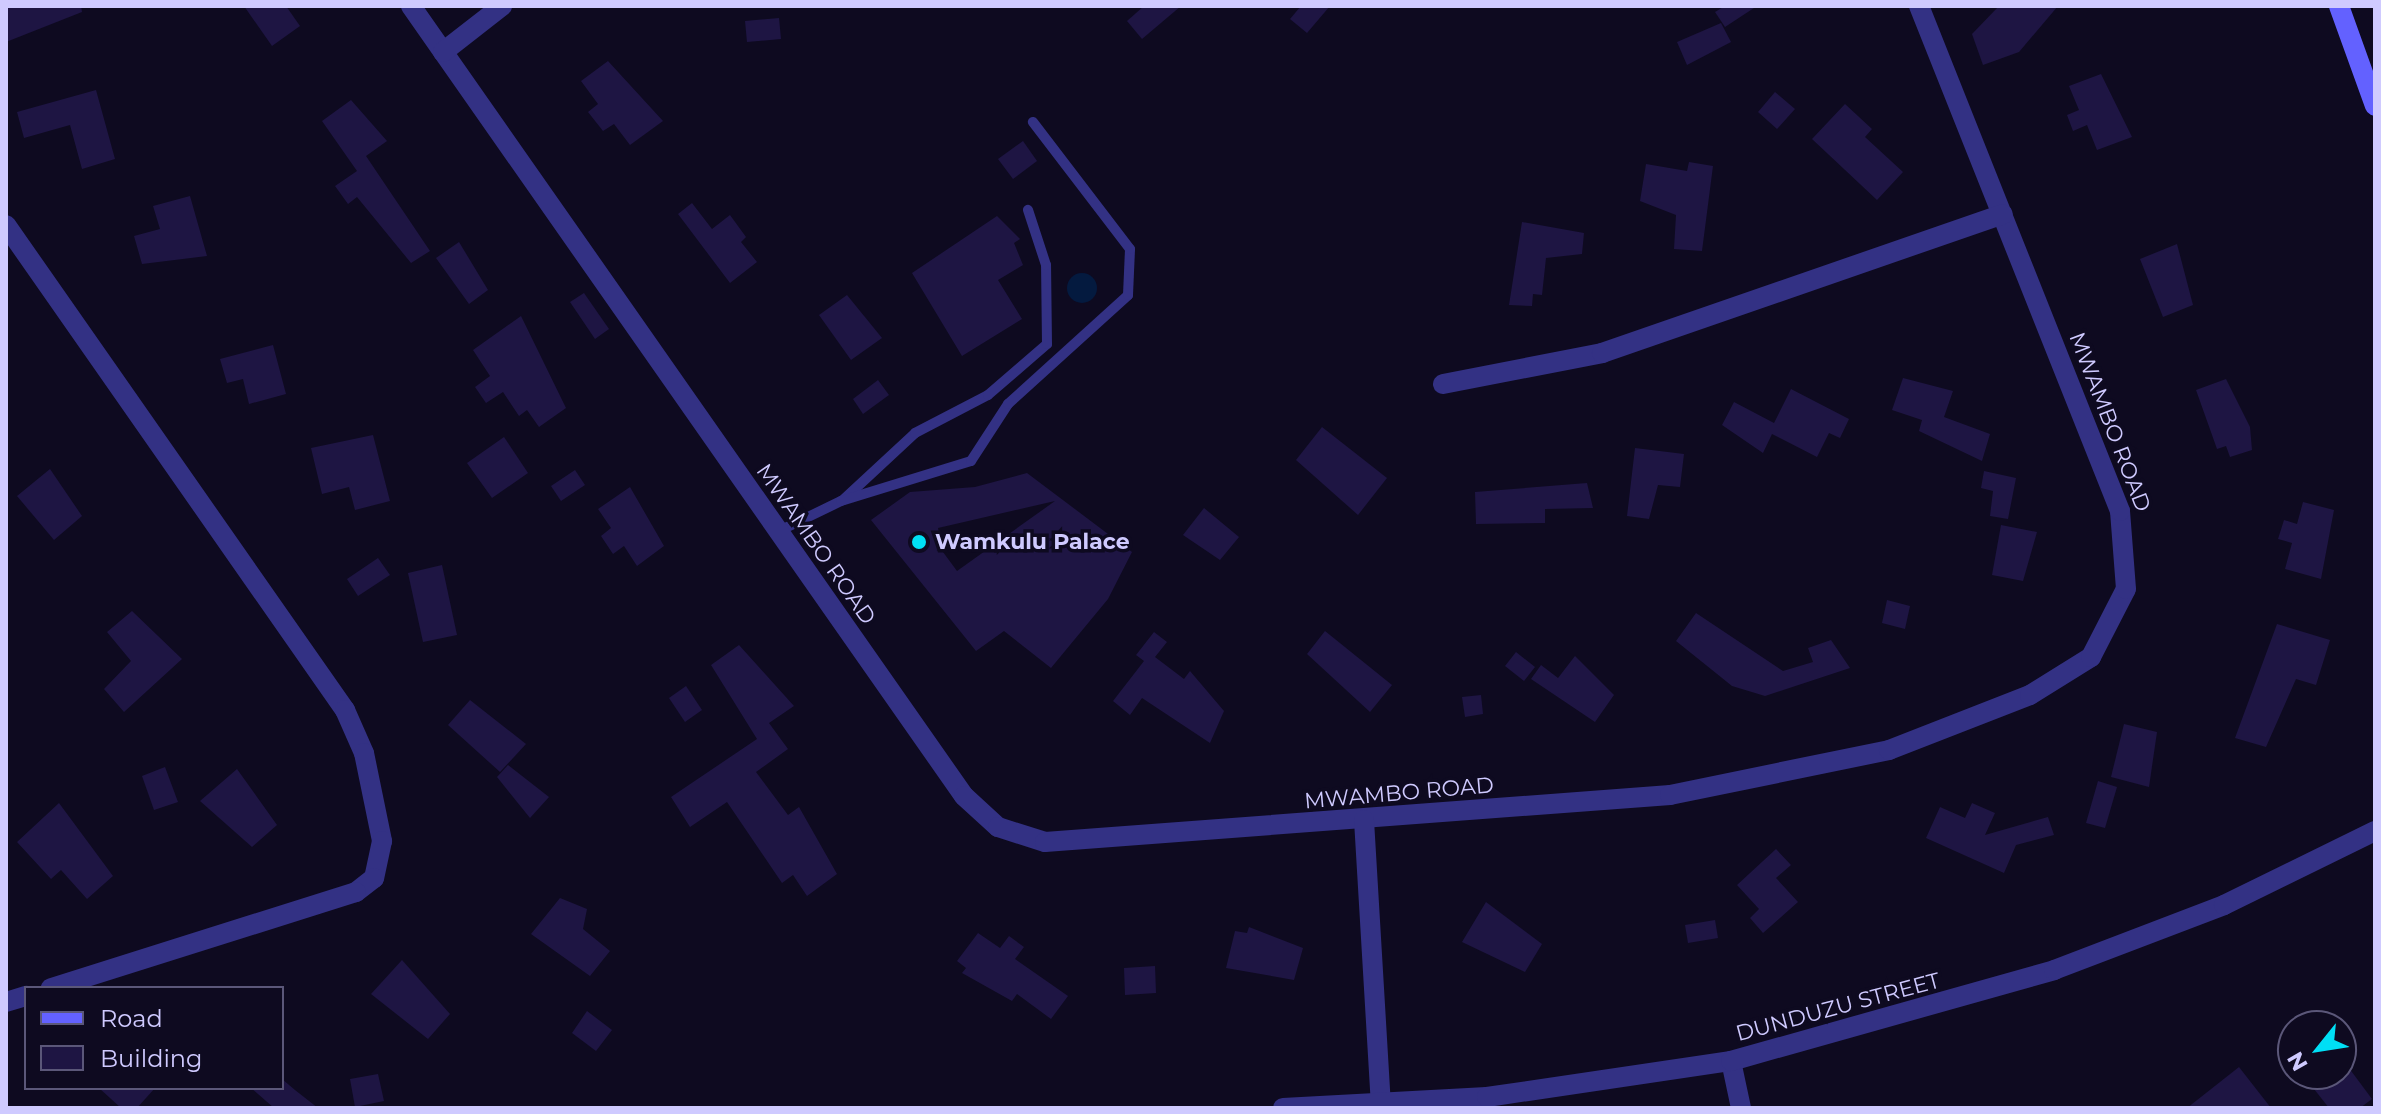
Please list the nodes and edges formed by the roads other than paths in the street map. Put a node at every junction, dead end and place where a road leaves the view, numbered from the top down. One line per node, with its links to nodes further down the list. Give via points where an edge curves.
1 (411, 6): 5 (street, MWAMBO ROAD)
2 (502, 6): 5 (street)
3 (1919, 6): 9 (street, MWAMBO ROAD)
4 (2339, 6): 6 (main road)
5 (443, 52): 13 (street, MWAMBO ROAD)
6 (2375, 106)
7 (1033, 122): 12 (lane, via 1130,249 1128,295 1008,404 971,461)
8 (1028, 210): 12 (lane, via 1046,265 1047,344 988,395 915,433)
9 (2003, 214): 11 (street, via 1615,349); 14 (street, MWAMBO ROAD, via 2127,541 2126,589 2091,657 2030,695 1860,756 1670,795)
10 (6, 225): 16 (street, via 345,710 364,753 382,841 374,878 356,892)
11 (1443, 384)
12 (841, 501): 13 (lane)
13 (777, 532): 14 (street, MWAMBO ROAD, via 964,796 998,827 1045,842)
14 (1364, 820): 18 (street)
15 (2375, 831): 17 (street, DUNDUZU STREET, via 2224,905 2054,970)
16 (57, 986)
17 (1731, 1061): 18 (street, DUNDUZU STREET, via 1487,1097); 20 (street)
18 (1381, 1103): 19 (street, DUNDUZU STREET)
19 (1283, 1108)
20 (1741, 1108)

